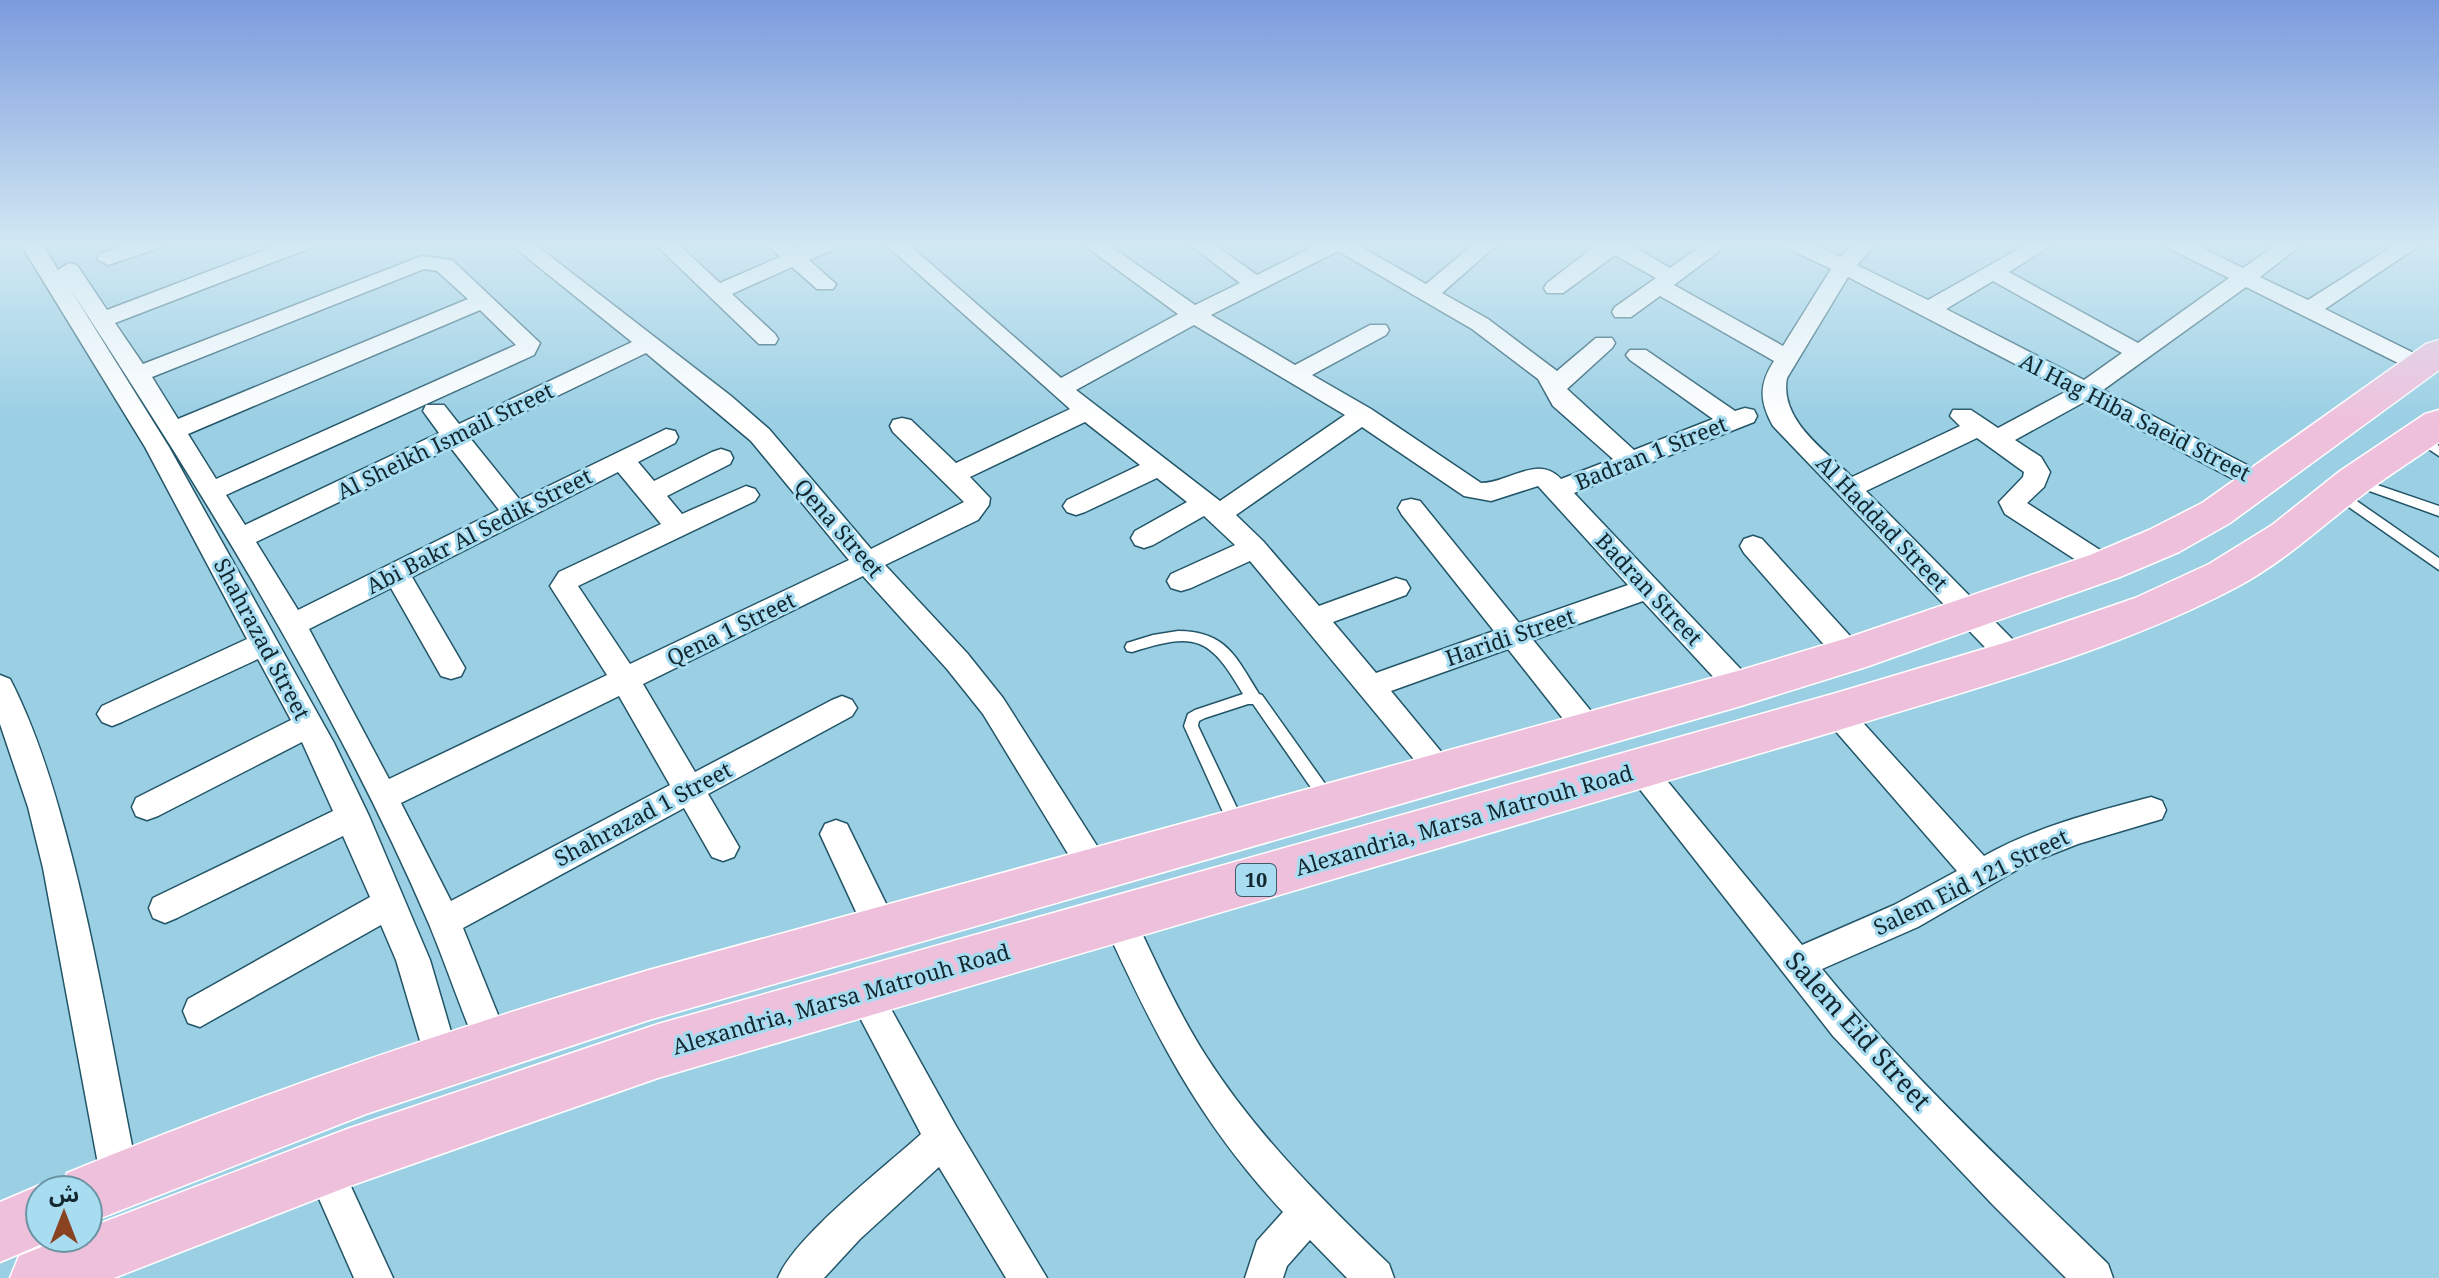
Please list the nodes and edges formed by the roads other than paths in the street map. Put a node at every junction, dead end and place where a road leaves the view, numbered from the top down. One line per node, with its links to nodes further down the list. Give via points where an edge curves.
1 (75, 303): 36 (street, Shahrazad Street)
2 (91, 303): 26 (street, Shahrazad Street)
3 (147, 303): 26 (street)
4 (324, 303): 36 (street)
5 (479, 303): 45 (street)
6 (485, 303): 58 (street, via 529,343 526,350)
7 (597, 303): 29 (street, Qena Street)
8 (729, 303): 28 (street)
9 (962, 303): 38 (street)
10 (1176, 303): 25 (street)
11 (1218, 303): 25 (street)
12 (1443, 303): 37 (street, via 1547,374)
13 (1636, 303): 24 (street)
14 (1693, 303): 34 (street)
15 (1821, 303): 34 (street)
16 (1916, 303): 22 (street, Al Hag Hiba Saeid Street)
17 (1940, 303): 22 (street)
18 (2048, 303): 31 (street)
19 (2210, 303): 31 (street)
20 (2293, 303): 23 (street)
21 (2319, 303): 23 (street)
22 (1929, 309): 39 (street, Al Hag Hiba Saeid Street)
23 (2308, 310): 33 (street)
24 (1623, 312)
25 (1194, 315): 35 (street); 38 (street)
26 (102, 320): 36 (street, Shahrazad Street)
27 (1378, 330): 35 (street)
28 (767, 339)
29 (649, 343): 46 (street, Al Sheikh Ismail Street); 71 (street, Qena Street, via 760,435)
30 (1604, 343): 37 (street)
31 (2139, 353): 39 (street)
32 (1638, 355): 51 (street, Badran 1 Street, via 1738,419)
33 (2430, 359): 54 (main road, 10)
34 (1781, 368): 56 (street, Al Haddad Street, via 1772,391 1782,420)
35 (1294, 375): 42 (street)
36 (134, 382): 45 (street, Shahrazad Street); 82 (street, Shahrazad Street, via 157,447)
37 (1554, 387): 51 (street, via 1561,400)
38 (1059, 389): 41 (street)
39 (2084, 392): 44 (street); 54 (street, Al Hag Hiba Saeid Street)
40 (435, 411): 46 (street)
41 (1087, 411): 52 (street); 53 (street)
42 (1362, 415): 57 (street, via 1481,493 1538,477); 63 (street)
43 (902, 426): 53 (street, Qena 1 Street)
44 (1979, 428): 56 (street); 73 (street, via 2032,463 2037,472 2035,481 2012,502 2014,507)
45 (173, 431): 58 (street, Shahrazad Street)
46 (455, 436): 65 (street); 67 (street, Al Sheikh Ismail Street)
47 (666, 437): 50 (street, Abi Bakr Al Sedik Street)
48 (2432, 438): 55 (main road, Alexandria, Marsa Matrouh Road / 10)
49 (721, 458): 59 (street)
50 (622, 460): 59 (street); 65 (street, Abi Bakr Al Sedik Street)
51 (1631, 461): 57 (street, Badran 1 Street)
52 (1159, 467): 61 (street); 63 (street)
53 (954, 474): 71 (street, Qena 1 Street, via 977,498 969,513)
54 (2261, 483): 73 (main road, 10, via 2216,513)
55 (2346, 487): 64 (lane); 72 (lane); 85 (main road, Alexandria, Marsa Matrouh Road / 10, via 2287,536 2224,575 2150,610)
56 (1848, 489): 78 (street, Al Haddad Street)
57 (1558, 490): 77 (street, Badran Street)
58 (211, 491): 67 (street, Shahrazad Street)
59 (650, 494): 66 (street)
60 (746, 495): 66 (street)
61 (1076, 506)
62 (1411, 508): 81 (street)
63 (1212, 509): 68 (street); 70 (street)
64 (2439, 511)
65 (516, 513): 74 (street, Abi Bakr Al Sedik Street)
66 (678, 527): 87 (street, via 565,582)
67 (241, 538): 80 (street, Shahrazad Street)
68 (1144, 538)
69 (1753, 546): 84 (street)
70 (1254, 548): 75 (street); 79 (street)
71 (867, 563): 87 (street, Qena 1 Street); 108 (street, Qena Street, via 993,706)
72 (2439, 565)
73 (2105, 566): 78 (main road, 10)
74 (396, 573): 80 (street, Abi Bakr Al Sedik Street); 86 (street)
75 (1181, 581)
76 (1396, 588): 79 (street)
77 (1649, 588): 81 (street, Haridi Street); 90 (street, Badran Street)
78 (1971, 615): 84 (main road, 10); 85 (street, Al Haddad Street)
79 (1315, 618): 88 (street)
80 (293, 625): 100 (street, Shahrazad Street)
81 (1512, 637): 88 (street, Haridi Street); 96 (street)
82 (265, 643): 94 (street); 95 (street, Shahrazad Street)
83 (1132, 647): 91 (lane, via 1165,637 1212,643 1222,649)
84 (1850, 655): 90 (main road, 10)
85 (2013, 658): 93 (main road, Alexandria, Marsa Matrouh Road / 10)
86 (451, 668)
87 (625, 680): 99 (street); 100 (street, Qena 1 Street)
88 (1371, 686): 98 (street)
89 (0, 687): 122 (street, via 38,787 61,868)
90 (1741, 688): 96 (main road, 10)
91 (1253, 697): 101 (lane); 105 (lane, via 1200,714 1191,726)
92 (842, 708): 99 (street, Shahrazad 1 Street)
93 (1836, 712): 97 (main road, Alexandria, Marsa Matrouh Road / 10); 109 (street)
94 (112, 714)
95 (309, 725): 102 (street); 104 (street, Shahrazad Street)
96 (1589, 730): 98 (main road, 10)
97 (1639, 769): 112 (main road, Alexandria, Marsa Matrouh Road / 10); 115 (street, Salem Eid Street)
98 (1442, 771): 101 (main road, 10)
99 (688, 790): 107 (street); 113 (street, Shahrazad 1 Street)
100 (383, 797): 113 (street, Shahrazad Street)
101 (1330, 803): 105 (main road, 10)
102 (147, 807)
103 (2151, 810): 109 (street, Salem Eid 121 Street, via 2074,831)
104 (353, 816): 110 (street, Shahrazad Street); 111 (street)
105 (1239, 829): 108 (main road, 10)
106 (836, 834): 114 (street)
107 (723, 847)
108 (1095, 870): 114 (main road, 10)
109 (1980, 874): 115 (street, Salem Eid 121 Street, via 1906,916)
110 (389, 903): 117 (street); 119 (street, Shahrazad Street, via 413,960)
111 (165, 908)
112 (1118, 919): 116 (main road, Alexandria, Marsa Matrouh Road / 10); 124 (street, via 1205,1086)
113 (444, 921): 118 (street, Shahrazad Street)
114 (882, 931): 118 (main road, 10)
115 (1796, 964): 133 (street, Salem Eid Street, via 1845,1024)
116 (864, 993): 120 (street); 121 (main road, Alexandria, Marsa Matrouh Road / 10, via 658,1051)
117 (200, 1011)
118 (492, 1042): 119 (main road, 10)
119 (441, 1059): 123 (main road, 10)
120 (943, 1139): 127 (street, via 847,1226); 130 (street)
121 (323, 1167): 128 (main road, Alexandria, Marsa Matrouh Road / 10); 129 (street)
122 (102, 1174)
123 (104, 1187)
124 (1308, 1213): 131 (street, via 1271,1255); 132 (street)
125 (24, 1222): 126 (main road)
126 (0, 1232)
127 (806, 1275)
128 (41, 1278)
129 (374, 1278)
130 (1028, 1278)
131 (1264, 1278)
132 (1375, 1278)
133 (2094, 1278)

